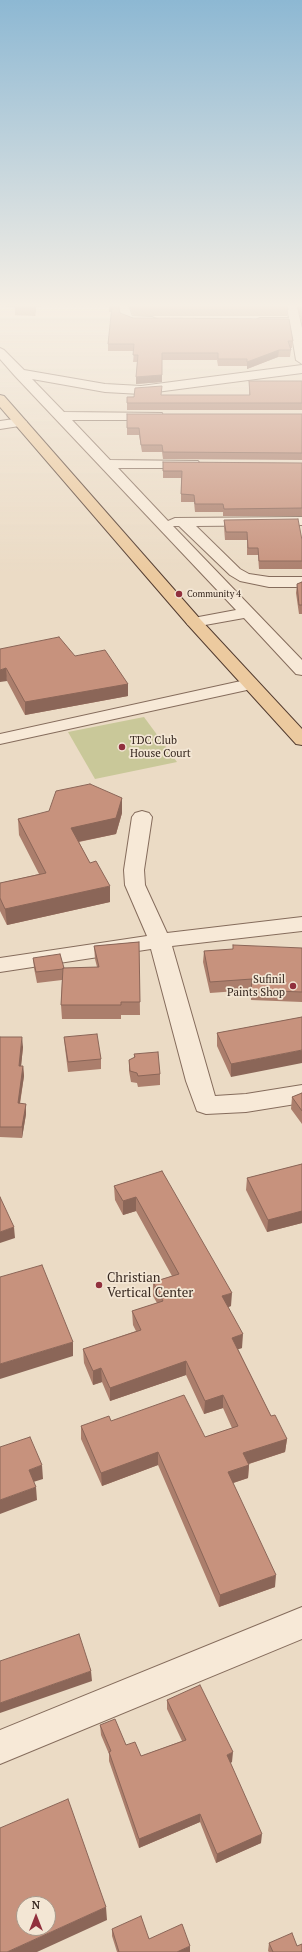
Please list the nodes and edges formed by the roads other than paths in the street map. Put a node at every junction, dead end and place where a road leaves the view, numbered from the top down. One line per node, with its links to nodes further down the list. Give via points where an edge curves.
1 (40, 394): 3 (street)
2 (0, 399): 5 (main road)
3 (62, 416): 4 (street); 7 (street)
4 (170, 416)
5 (21, 422): 6 (street); 14 (main road)
6 (0, 425)
7 (108, 464): 8 (street); 10 (street)
8 (209, 464)
9 (302, 521): 11 (street)
10 (162, 522): 11 (street); 13 (street)
11 (182, 522): 12 (street, via 235,572 245,578 269,582)
12 (302, 582)
13 (247, 613): 14 (street); 15 (street)
14 (194, 622): 18 (main road)
15 (285, 652): 16 (street); 17 (street)
16 (302, 652)
17 (302, 670)
18 (250, 684): 19 (street); 20 (main road)
19 (0, 739)
20 (302, 740)
21 (142, 817): 23 (street, via 134,870 135,885)
22 (302, 924): 23 (street)
23 (160, 941): 24 (street); 25 (street, via 206,1105)
24 (0, 966)
25 (302, 1094)
26 (302, 1623): 27 (street)
27 (0, 1747)

